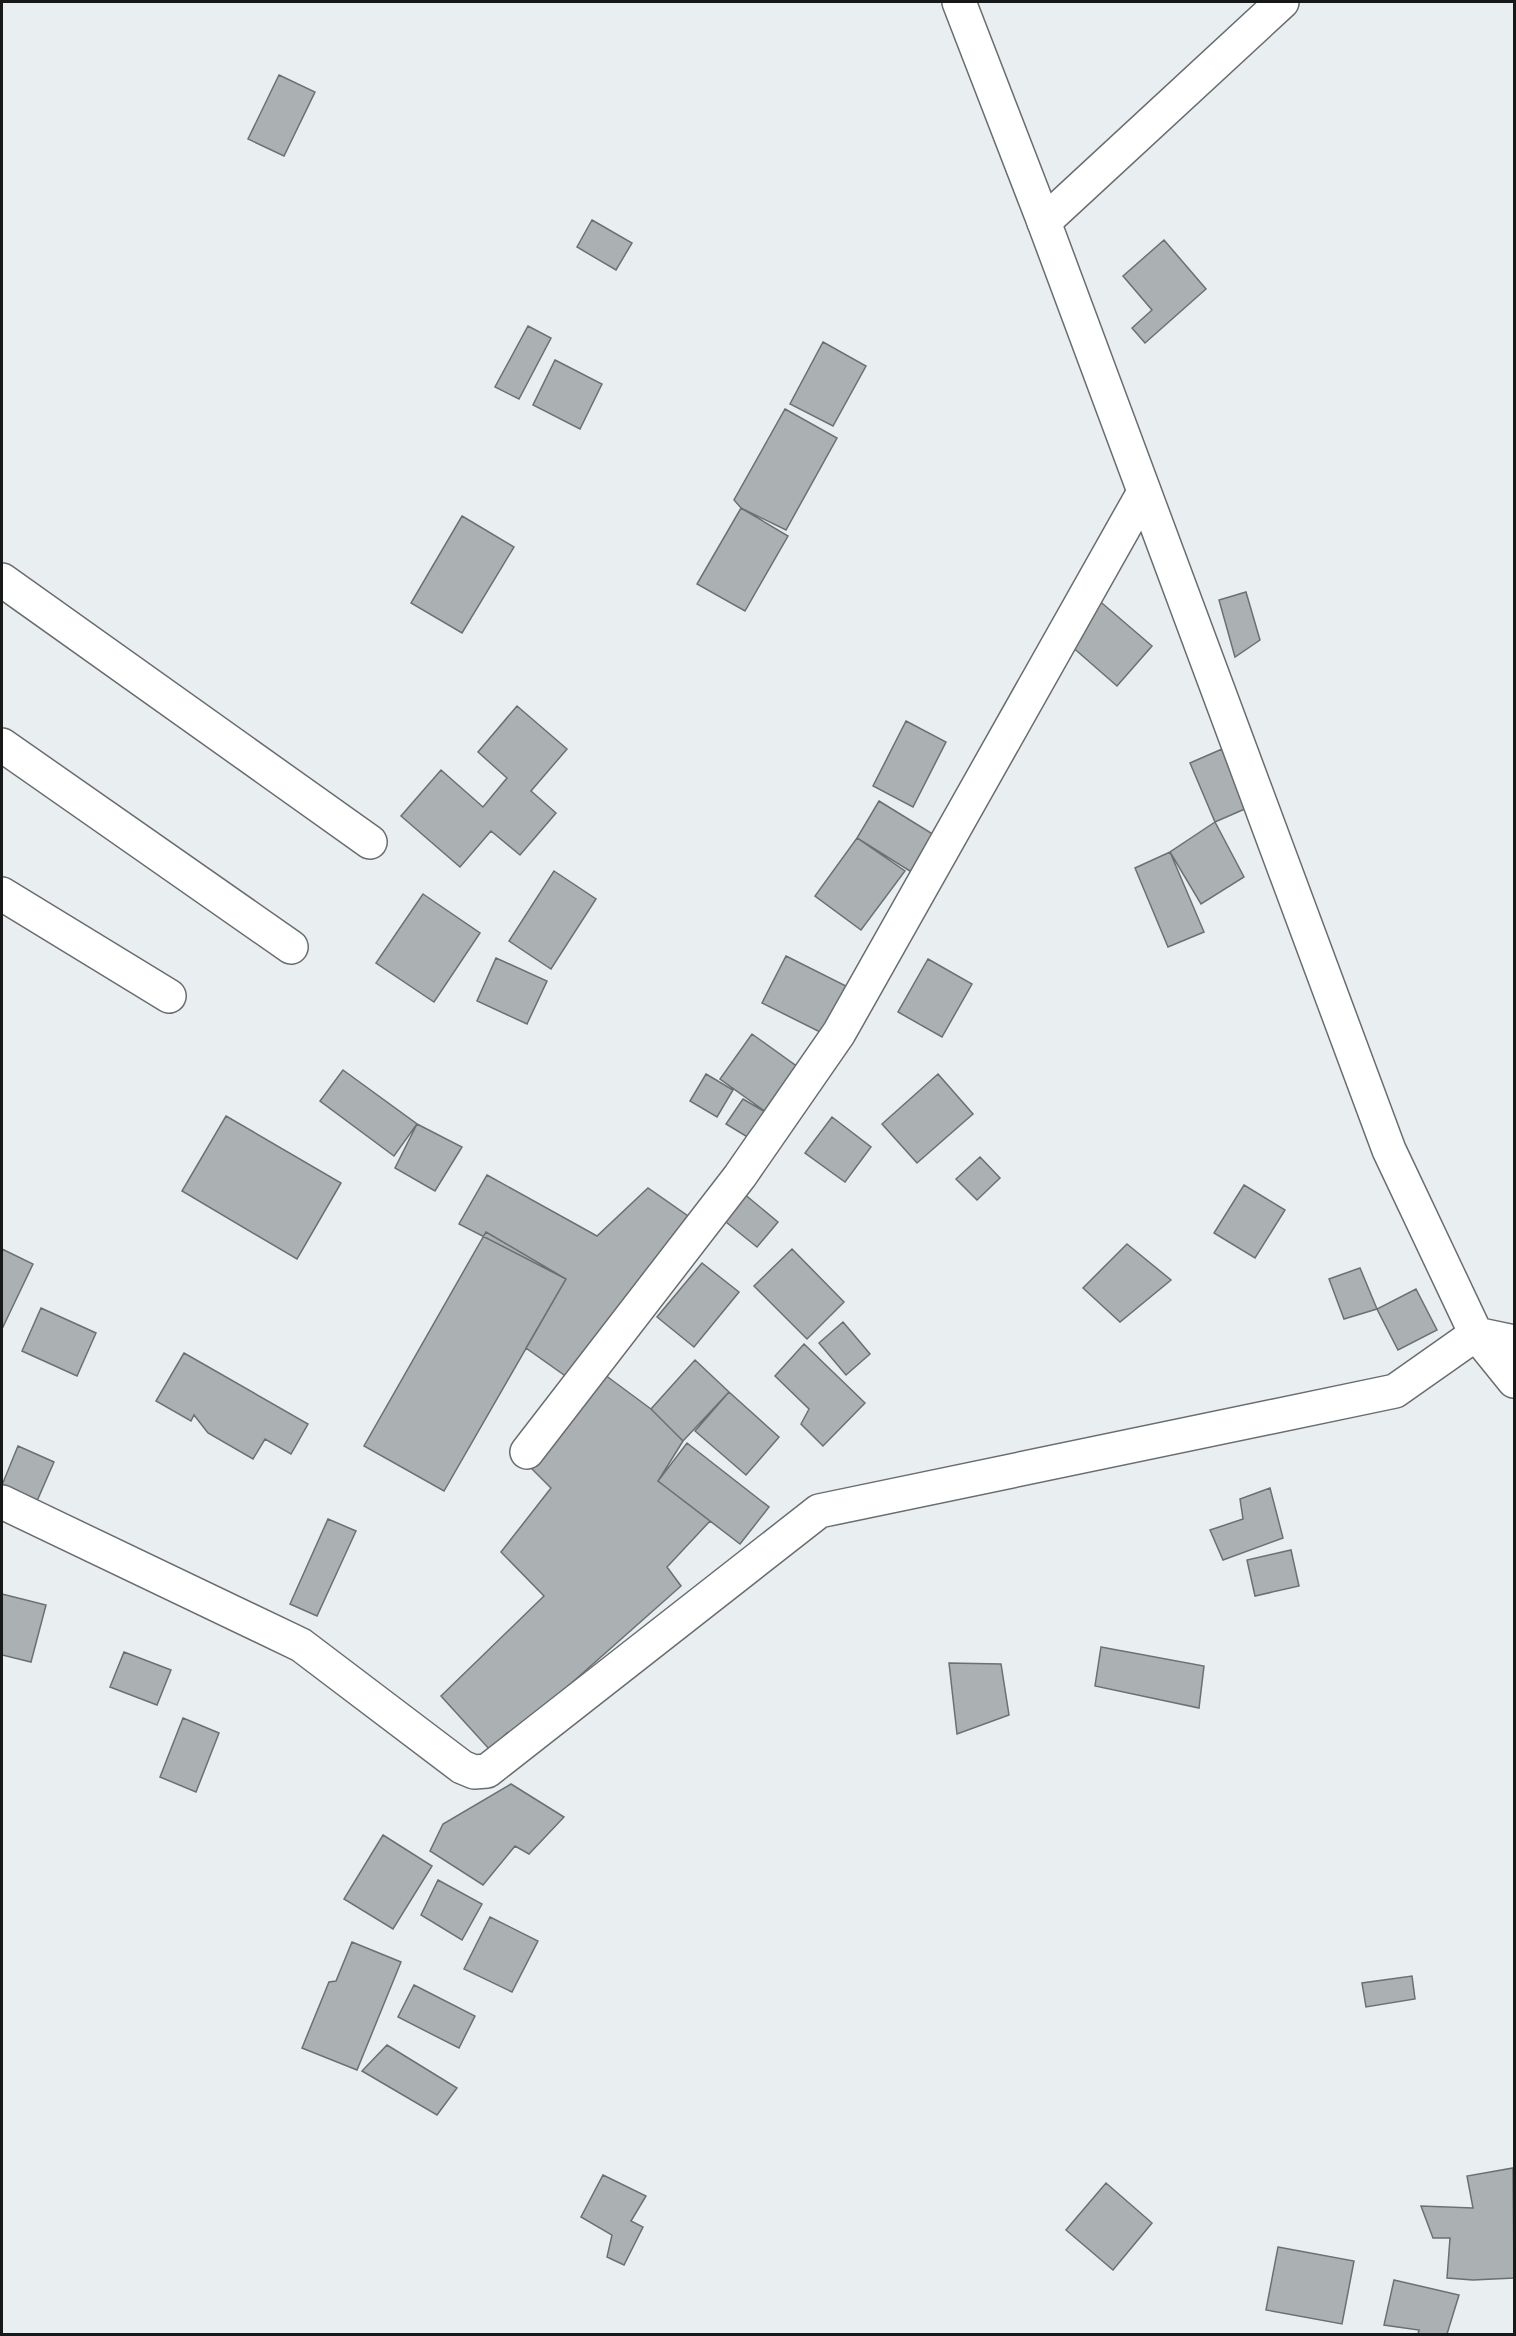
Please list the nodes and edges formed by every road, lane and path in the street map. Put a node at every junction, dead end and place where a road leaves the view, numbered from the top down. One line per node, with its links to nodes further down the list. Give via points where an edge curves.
1 (959, 2): 3 (street)
2 (1282, 2): 3 (street)
3 (1044, 222): 4 (street)
4 (1144, 492): 11 (street, via 1389,1150); 14 (street, via 839,1033 740,1176)
5 (2, 580): 7 (street)
6 (2, 746): 9 (street)
7 (370, 842)
8 (2, 894): 10 (street)
9 (291, 946)
10 (169, 996)
11 (1476, 1334): 12 (street); 13 (street); 15 (street, via 1395,1391 819,1511 487,1771 474,1772 462,1767 301,1644)
12 (1515, 1342)
13 (1515, 1381)
14 (528, 1452)
15 (2, 1502)

